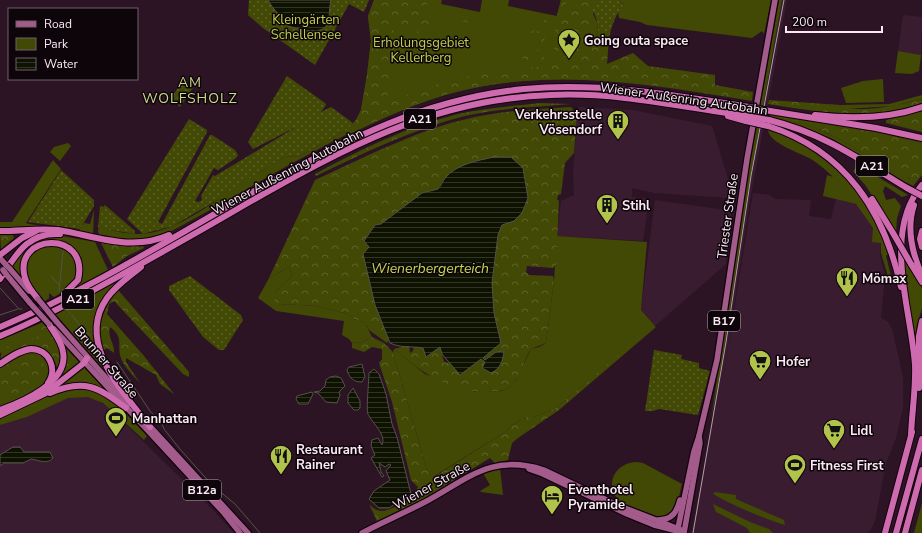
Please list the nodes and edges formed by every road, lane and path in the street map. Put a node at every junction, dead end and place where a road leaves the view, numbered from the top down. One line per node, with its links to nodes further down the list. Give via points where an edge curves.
1 (775, 0): 38 (main road, Triester Straße / B17, via 744,173 722,337)
2 (922, 107): 4 (highway, via 897,114 859,117)
3 (710, 111): 5 (highway, Wiener Außenring Autobahn / A21); 5 (highway); 17 (highway, Wiener Außenring Autobahn / A21, via 620,97 564,95 520,97 445,111 406,123 333,156)
4 (770, 111): 7 (highway, Wiener Außenring Autobahn / A21); 10 (highway, Wiener Außenring Autobahn / A21, bridge, via 644,92 595,88 524,89 472,97 431,107 369,130 304,163)
5 (747, 119): 6 (highway, bridge)
6 (769, 124): 9 (highway, Wiener Außenring Autobahn / A21, bridge, via 797,128 836,144); 21 (highway, bridge, via 813,144 843,167 866,191); 24 (highway, via 815,147 847,174 863,193 879,219 885,235)
7 (922, 138)
8 (922, 186): 19 (highway, via 912,211 910,231 913,252); 24 (highway, via 908,210 900,244)
9 (922, 196)
10 (204, 220): 14 (highway, via 164,238 144,242 123,243); 23 (highway, Wiener Außenring Autobahn / A21)
11 (46, 229): 12 (highway); 14 (highway); 16 (highway, via 30,233)
12 (0, 231)
13 (922, 231): 15 (highway)
14 (93, 238): 20 (highway, via 56,234 30,240 18,250)
15 (922, 247)
16 (0, 257): 18 (main road, Brunner Straße / B12a)
17 (153, 258): 28 (highway, Wiener Außenring Autobahn / A21, via 54,311); 36 (highway, via 124,280 106,298 97,330 100,350 110,371)
18 (5, 269): 22 (main road, Brunner Straße / B12a); 26 (main road, Brunner Straße / B12a, bridge)
19 (922, 275)
20 (0, 279)
21 (922, 282)
22 (38, 299): 23 (highway, via 25,278 26,260 31,250 42,244 62,244 72,251 76,258 79,266 78,280 70,290); 29 (main road, Brunner Straße / B12a, bridge)
23 (48, 306): 27 (highway, Wiener Außenring Autobahn / A21)
24 (908, 315): 37 (highway, via 915,365)
25 (922, 322): 37 (highway, via 919,336 918,400)
26 (49, 324): 29 (main road, Brunner Straße / B12a); 32 (highway, via 63,350 62,366 48,385)
27 (0, 327)
28 (0, 336)
29 (86, 360): 31 (highway); 33 (main road, Brunner Straße / B12a); 36 (main road, Brunner Straße / B12a)
30 (0, 364): 32 (highway, via 25,350 40,350 46,354 52,366 51,379)
31 (46, 393): 33 (highway, via 72,385 89,386 106,392); 35 (highway)
32 (30, 396): 34 (highway)
33 (126, 408): 46 (main road, Brunner Straße / B12a)
34 (0, 410)
35 (0, 415)
36 (150, 426): 47 (main road, Brunner Straße / B12a)
37 (911, 435): 49 (highway)
38 (699, 436): 42 (main road, Triester Straße / B17); 45 (main road, Triester Straße / B17, via 700,444)
39 (922, 439): 50 (highway)
40 (513, 464): 43 (main road, Wiener Straße, via 534,466); 44 (main road, Wiener Straße, via 543,474 645,522); 48 (main road, Wiener Straße, via 478,471 419,505)
41 (922, 470): 51 (highway)
42 (689, 474): 43 (main road, via 685,477 674,514 667,519); 44 (main road, Triester Straße / B17)
43 (652, 519): 44 (main road, Wiener Straße)
44 (678, 531): 45 (main road, Wiener Straße)
45 (684, 532)
46 (240, 533)
47 (248, 533)
48 (362, 533)
49 (885, 533)
50 (896, 533)
51 (904, 533)

